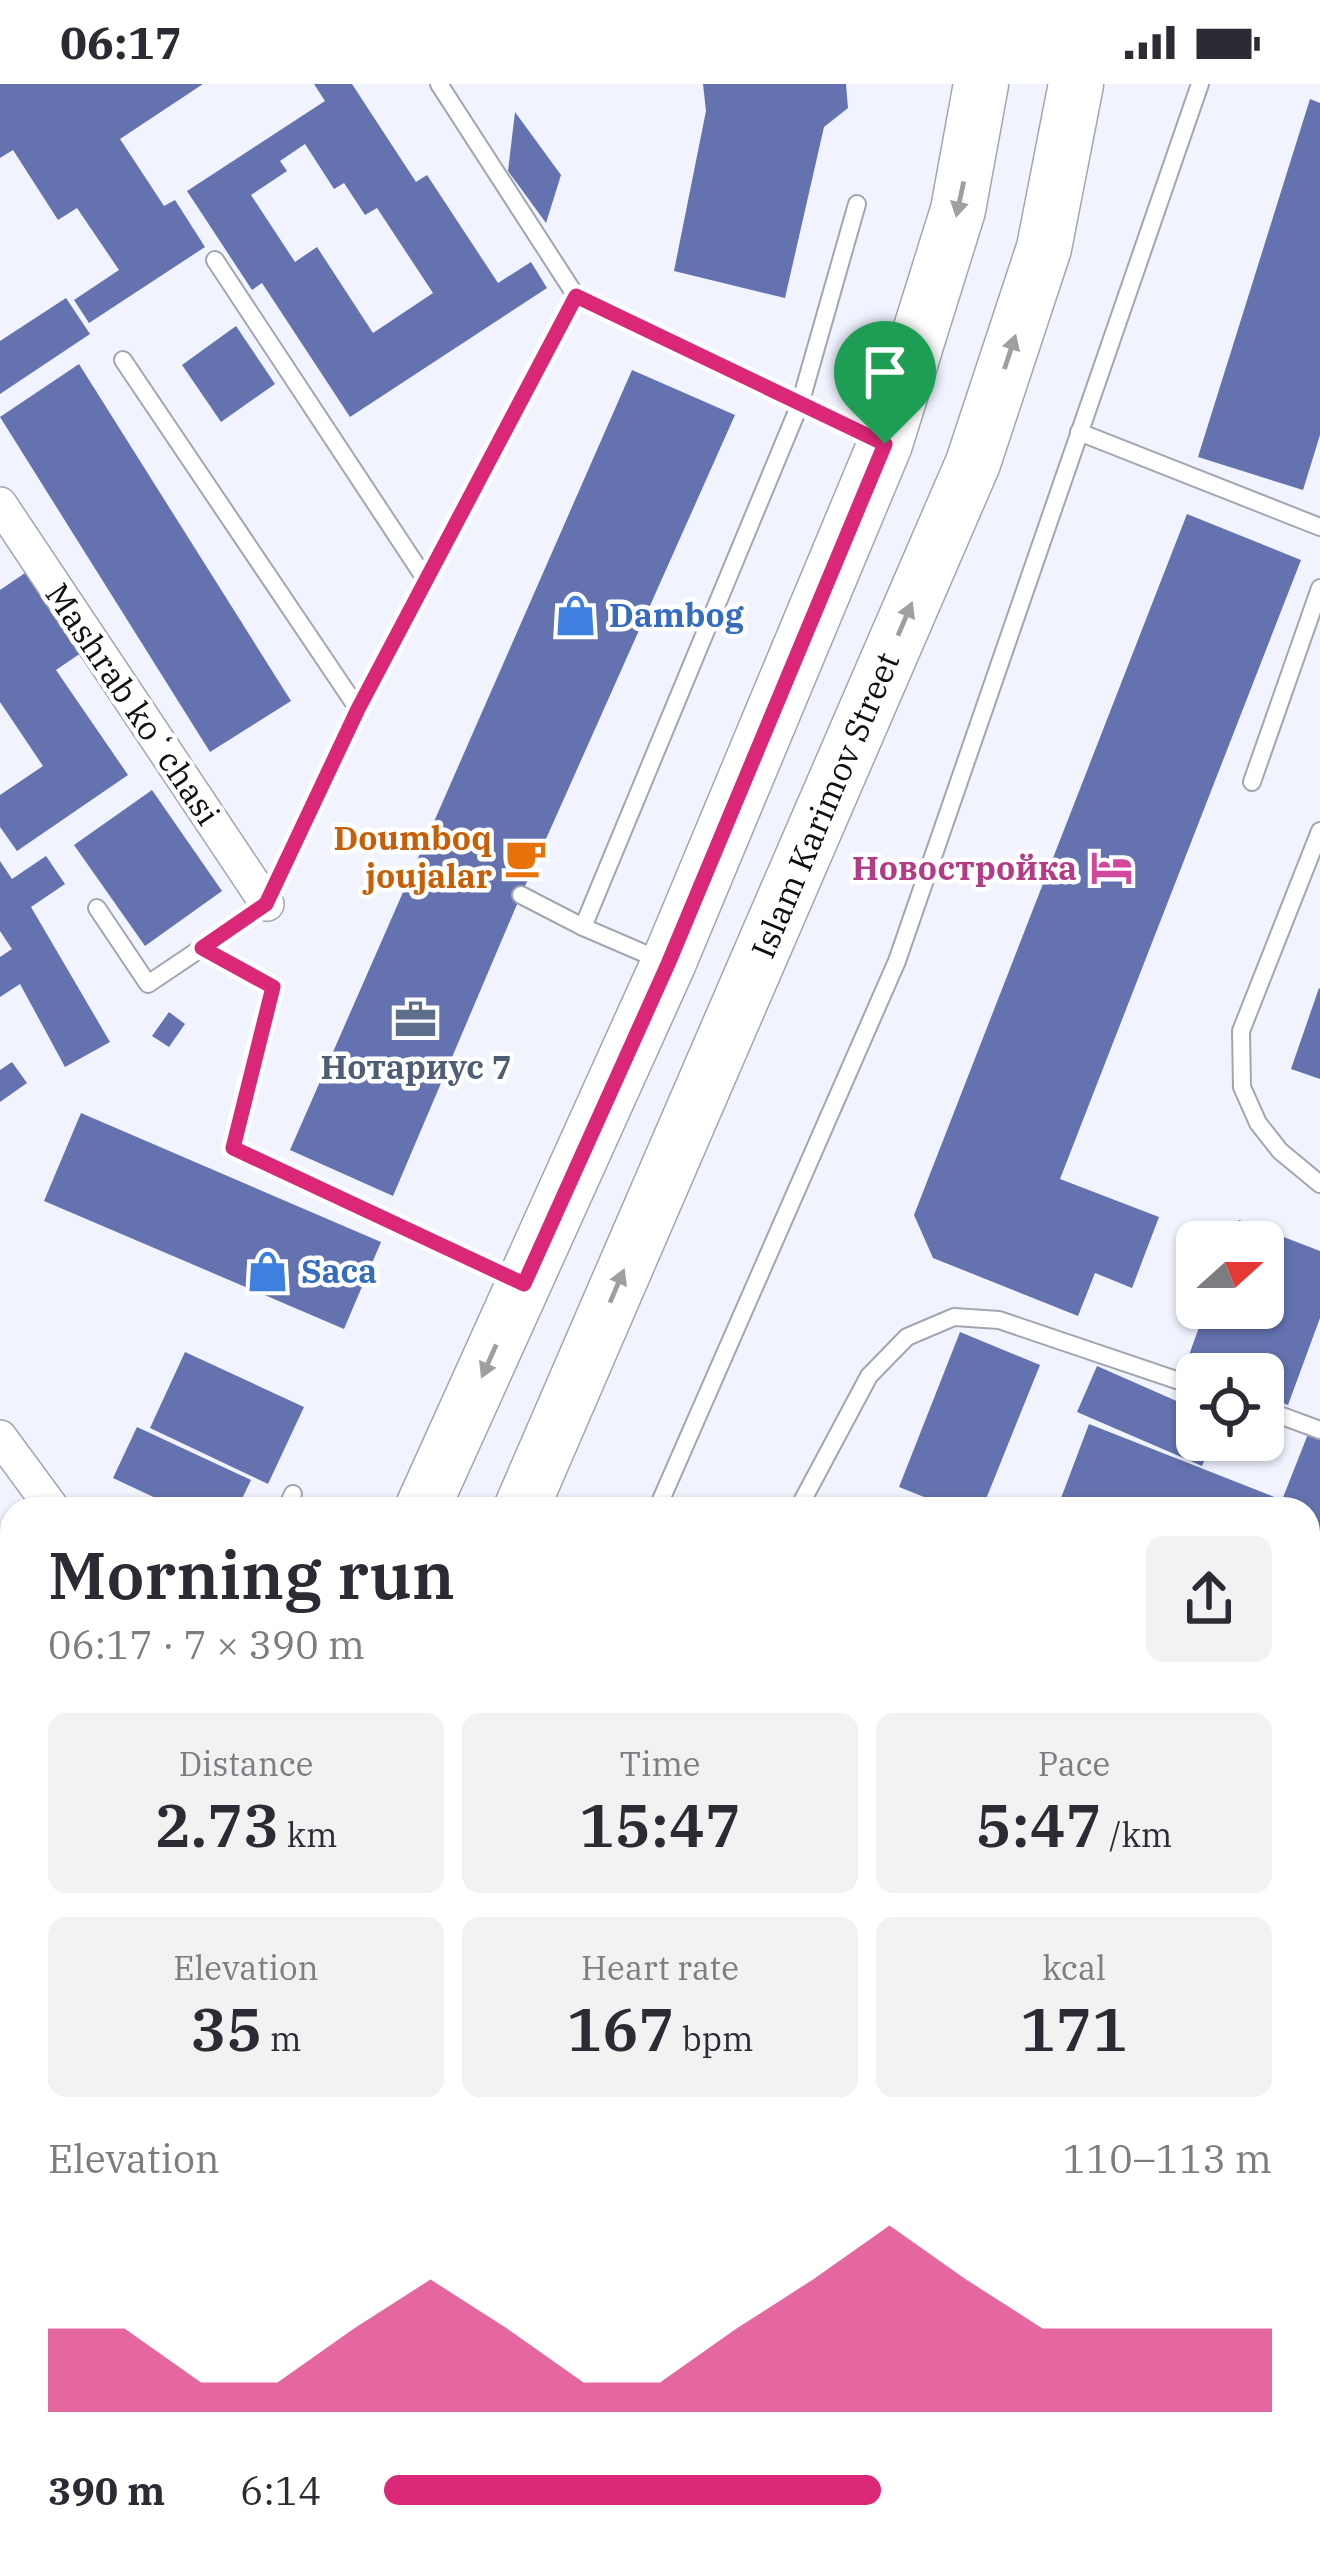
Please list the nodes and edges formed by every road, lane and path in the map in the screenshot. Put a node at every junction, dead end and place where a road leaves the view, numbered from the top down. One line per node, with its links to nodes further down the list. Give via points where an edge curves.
1 (439, 84): 7 (lane)
2 (981, 84): 11 (main road, one-way to 11, via 958,210)
3 (1076, 84): 33 (main road, Islam Karimov Street, one-way to 3, via 973,463 1044,248)
4 (1200, 84): 10 (lane)
5 (857, 204): 9 (lane)
6 (214, 260): 14 (lane)
7 (576, 296): 9 (lane); 14 (lane)
8 (122, 360): 16 (lane)
9 (800, 404): 11 (lane); 22 (lane)
10 (1079, 433): 13 (lane); 34 (lane, via 897,961)
11 (885, 444): 24 (main road)
12 (0, 504): 20 (street, Mashrab koʻchasi)
13 (1320, 526)
14 (426, 580): 16 (lane)
15 (1320, 588): 17 (lane)
16 (358, 709): 20 (lane)
17 (1252, 782)
18 (1320, 831): 25 (lane, via 1240,1031 1241,1088 1258,1123)
19 (521, 895): 22 (lane)
20 (266, 904): 23 (lane)
21 (97, 908): 23 (lane, via 148,984)
22 (584, 927): 24 (lane)
23 (202, 948): 26 (lane, via 273,987 233,1148)
24 (668, 964): 26 (main road)
25 (1320, 1184)
26 (524, 1284): 32 (main road, one-way to 32)
27 (1176, 1380): 35 (lane, via 999,1320 954,1317 907,1337 869,1376)
28 (1284, 1417): 29 (lane)
29 (1320, 1430)
30 (0, 1437): 31 (street)
31 (44, 1497)
32 (427, 1497)
33 (526, 1497)
34 (662, 1497)
35 (804, 1497)

